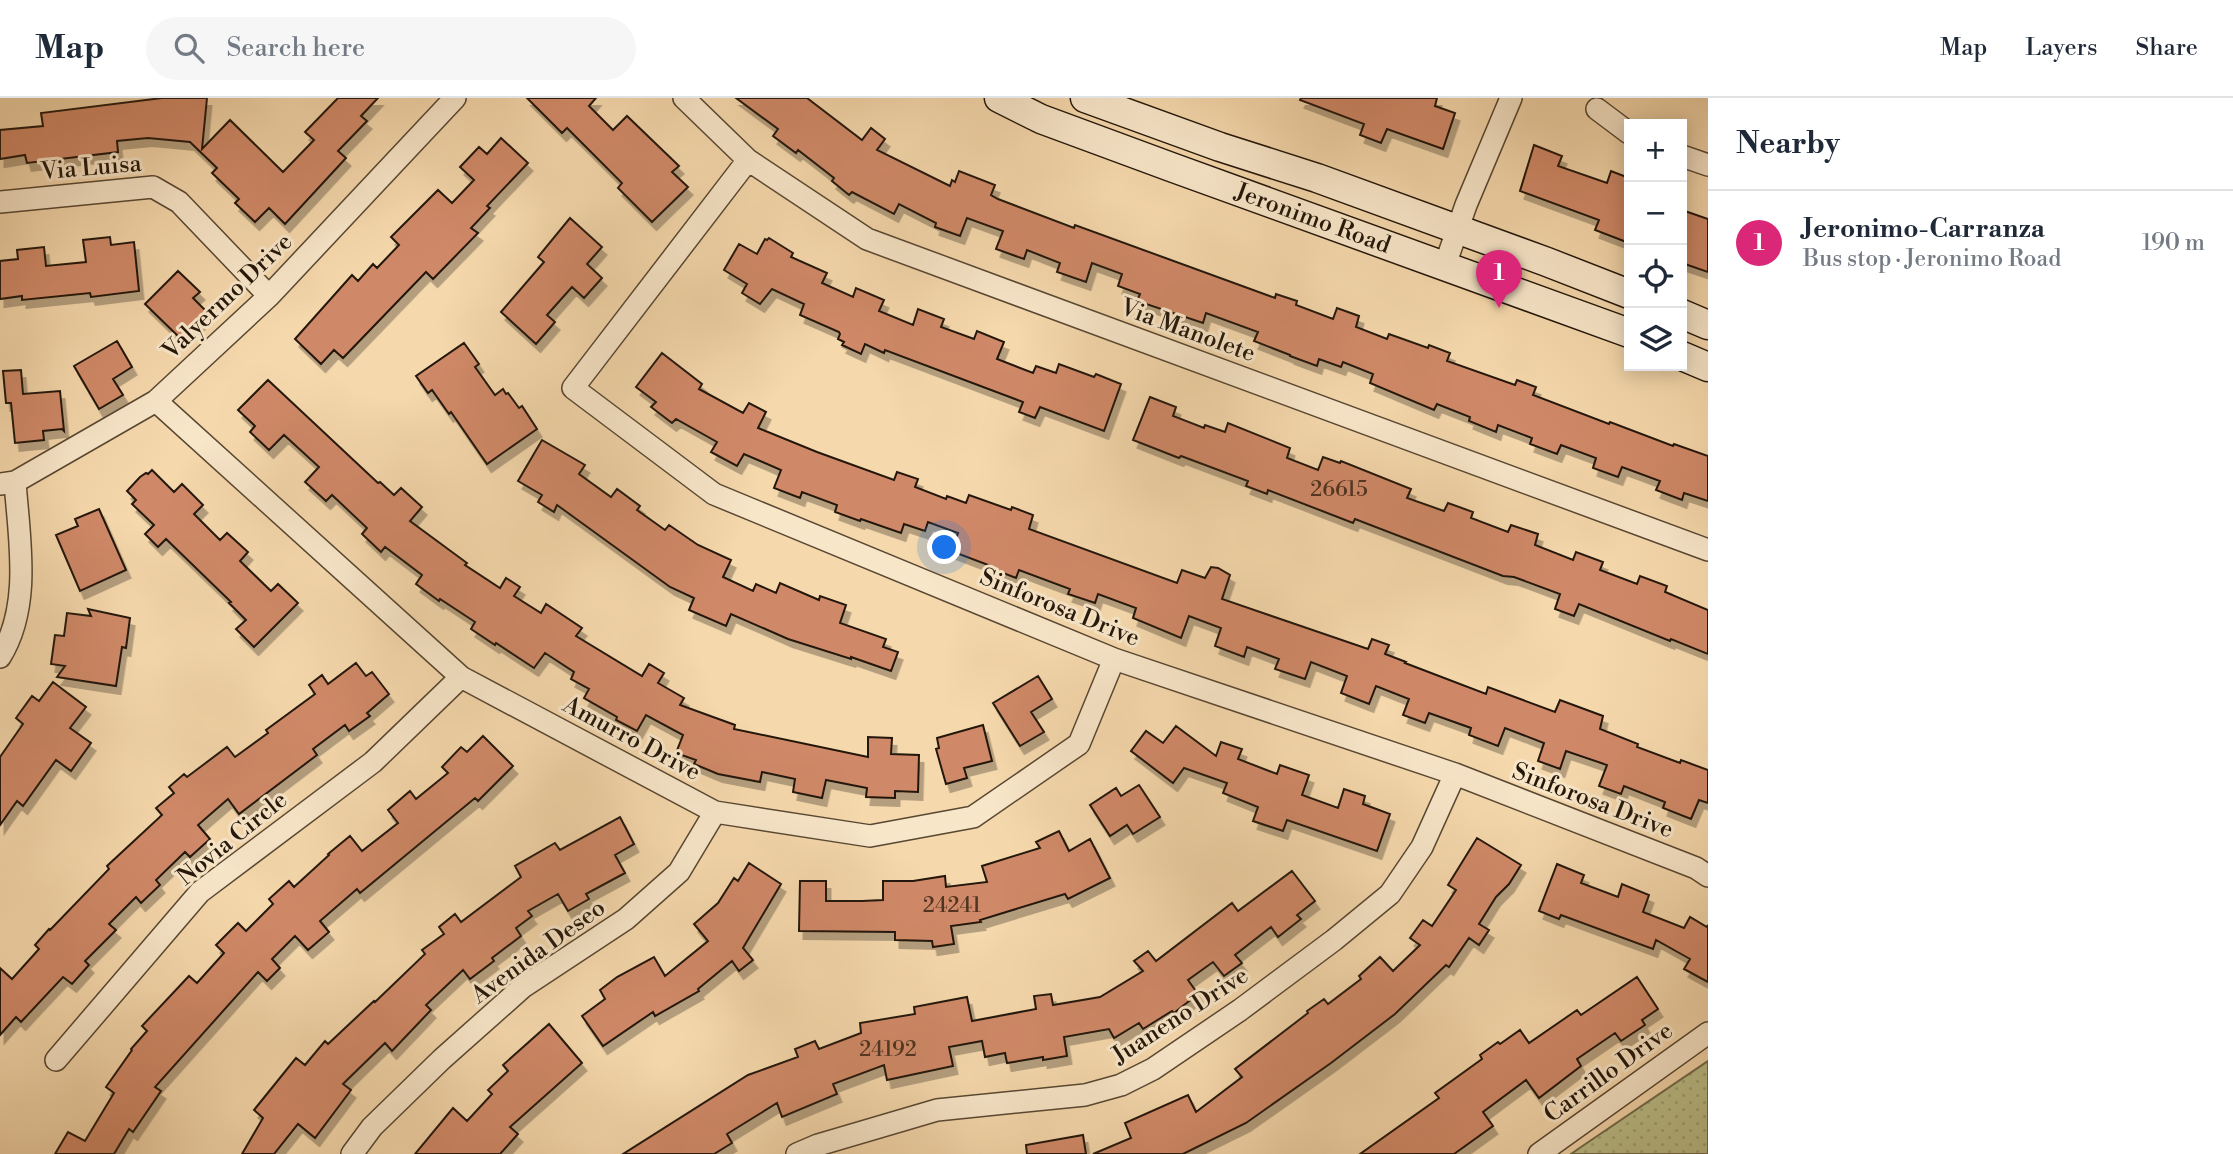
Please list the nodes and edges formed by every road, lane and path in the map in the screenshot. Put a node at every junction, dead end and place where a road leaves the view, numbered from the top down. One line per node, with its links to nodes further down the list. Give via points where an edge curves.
1 (455, 98): 15 (street, Valyermo Drive)
2 (684, 98): 9 (street, Via Manolete)
3 (999, 98): 13 (main road, Jeronimo Road, via 1041,119)
4 (1085, 98): 12 (main road, Jeronimo Road)
5 (1511, 98): 12 (street)
6 (1597, 109): 7 (street)
7 (1624, 129)
8 (1687, 158): 10 (street)
9 (748, 160): 23 (street, Via Manolete, via 867,239); 25 (street, Sinforosa Drive, via 573,388 714,494)
10 (1708, 165)
11 (0, 202): 15 (street, Via Luisa, via 153,187 178,202)
12 (1458, 230): 13 (street); 14 (main road, Jeronimo Road)
13 (1445, 265): 18 (main road, Jeronimo Road)
14 (1624, 292)
15 (269, 296): 21 (street, Valyermo Drive)
16 (1687, 316): 17 (main road)
17 (1708, 325)
18 (1624, 331)
19 (1687, 358): 20 (main road)
20 (1708, 367)
21 (156, 401): 22 (street, Valyermo Drive); 26 (street, Amurro Drive)
22 (8, 483): 24 (street, via 21,589)
23 (1708, 550)
24 (0, 657)
25 (1114, 659): 27 (street, Sinforosa Drive); 28 (street, Amurro Drive, via 1079,744 974,817 870,836)
26 (461, 677): 28 (street, Amurro Drive); 31 (street, Novia Circle, via 373,761 200,891)
27 (1455, 774): 29 (street, Sinforosa Drive); 33 (street, Juaneno Drive, via 1422,847 1390,894 1240,1010 1153,1069 1121,1086 1085,1095 937,1110)
28 (715, 812): 32 (street, Avenida Deseo, via 679,872 626,919 523,987 372,1127)
29 (1708, 876)
30 (1708, 1033): 34 (street, Carrillo Drive)
31 (56, 1060)
32 (352, 1154)
33 (797, 1154)
34 (1539, 1154)

